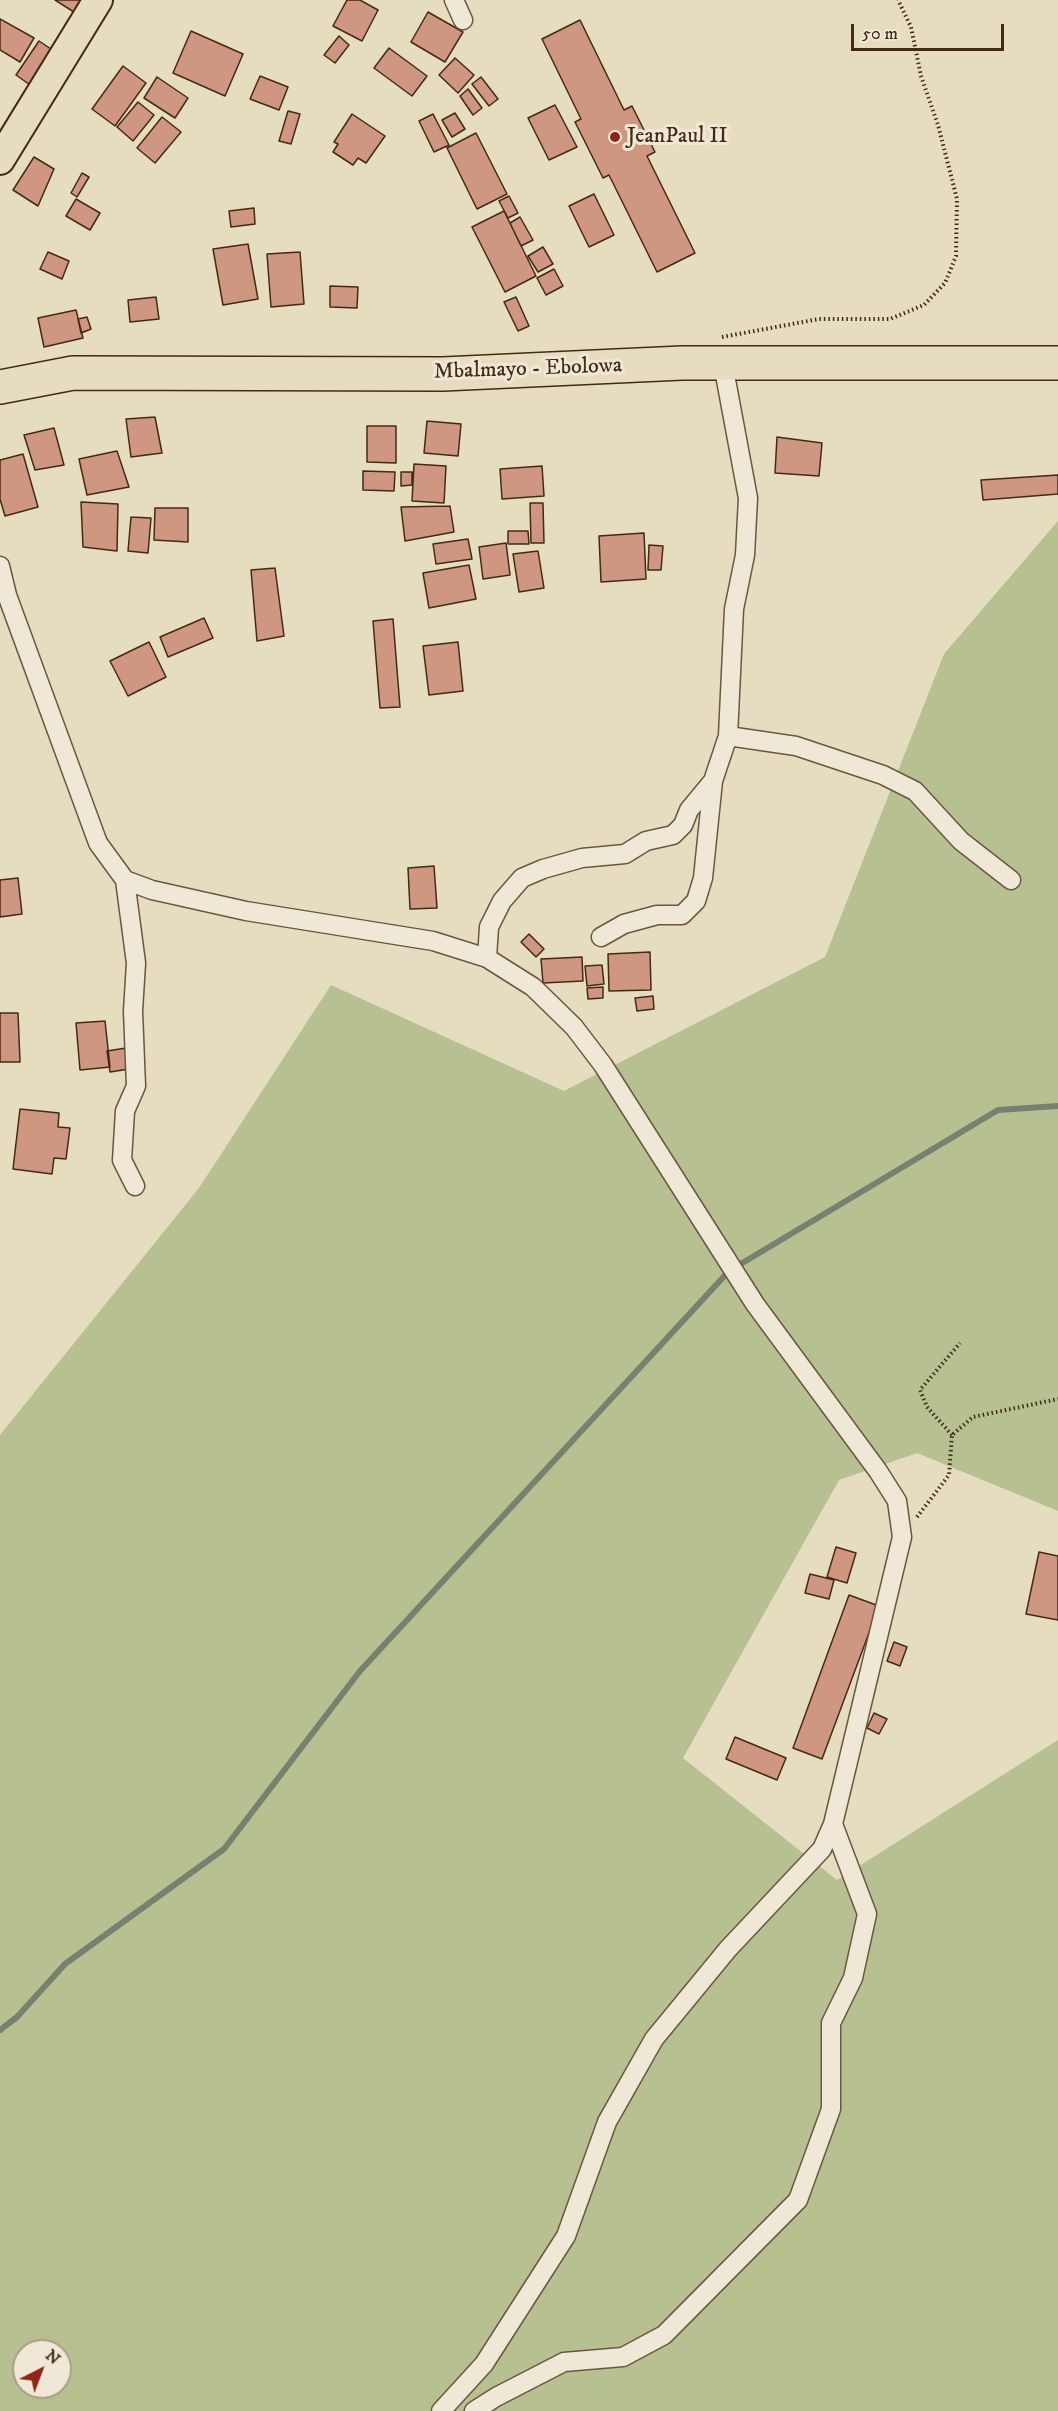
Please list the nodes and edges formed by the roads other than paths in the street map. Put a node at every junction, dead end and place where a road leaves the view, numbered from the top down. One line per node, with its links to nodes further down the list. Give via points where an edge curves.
1 (98, 0): 4 (main road)
2 (454, 0): 3 (street)
3 (463, 20)
4 (0, 160)
5 (718, 353): 6 (highway, Mbalmayo - Ebolowa); 7 (highway, Mbalmayo - Ebolowa, via 442,374 73,373); 9 (street, via 748,498 745,555 734,609)
6 (1058, 363)
7 (0, 387)
8 (0, 566): 11 (street, via 98,843)
9 (728, 736): 10 (street); 12 (street, via 796,746 883,775 915,791 961,842)
10 (713, 780): 13 (street, via 696,901 682,915 657,915 624,924); 14 (street, via 673,835 646,841 626,854 582,858 522,878 502,901 489,927)
11 (125, 880): 14 (street, via 246,911 433,941); 15 (street, via 136,963 136,1086 125,1111 122,1161)
12 (1011, 880)
13 (601, 937)
14 (487, 958): 16 (street, via 533,987 574,1027 603,1065 755,1304 897,1501 902,1537)
15 (135, 1186)
16 (833, 1824): 17 (street, via 822,1850 728,1949 654,2039 607,2122 566,2236 484,2364); 18 (street, via 867,1914 853,1978 831,2023 831,2109 798,2200 664,2335 623,2357 564,2362)
17 (441, 2411)
18 (474, 2411)

